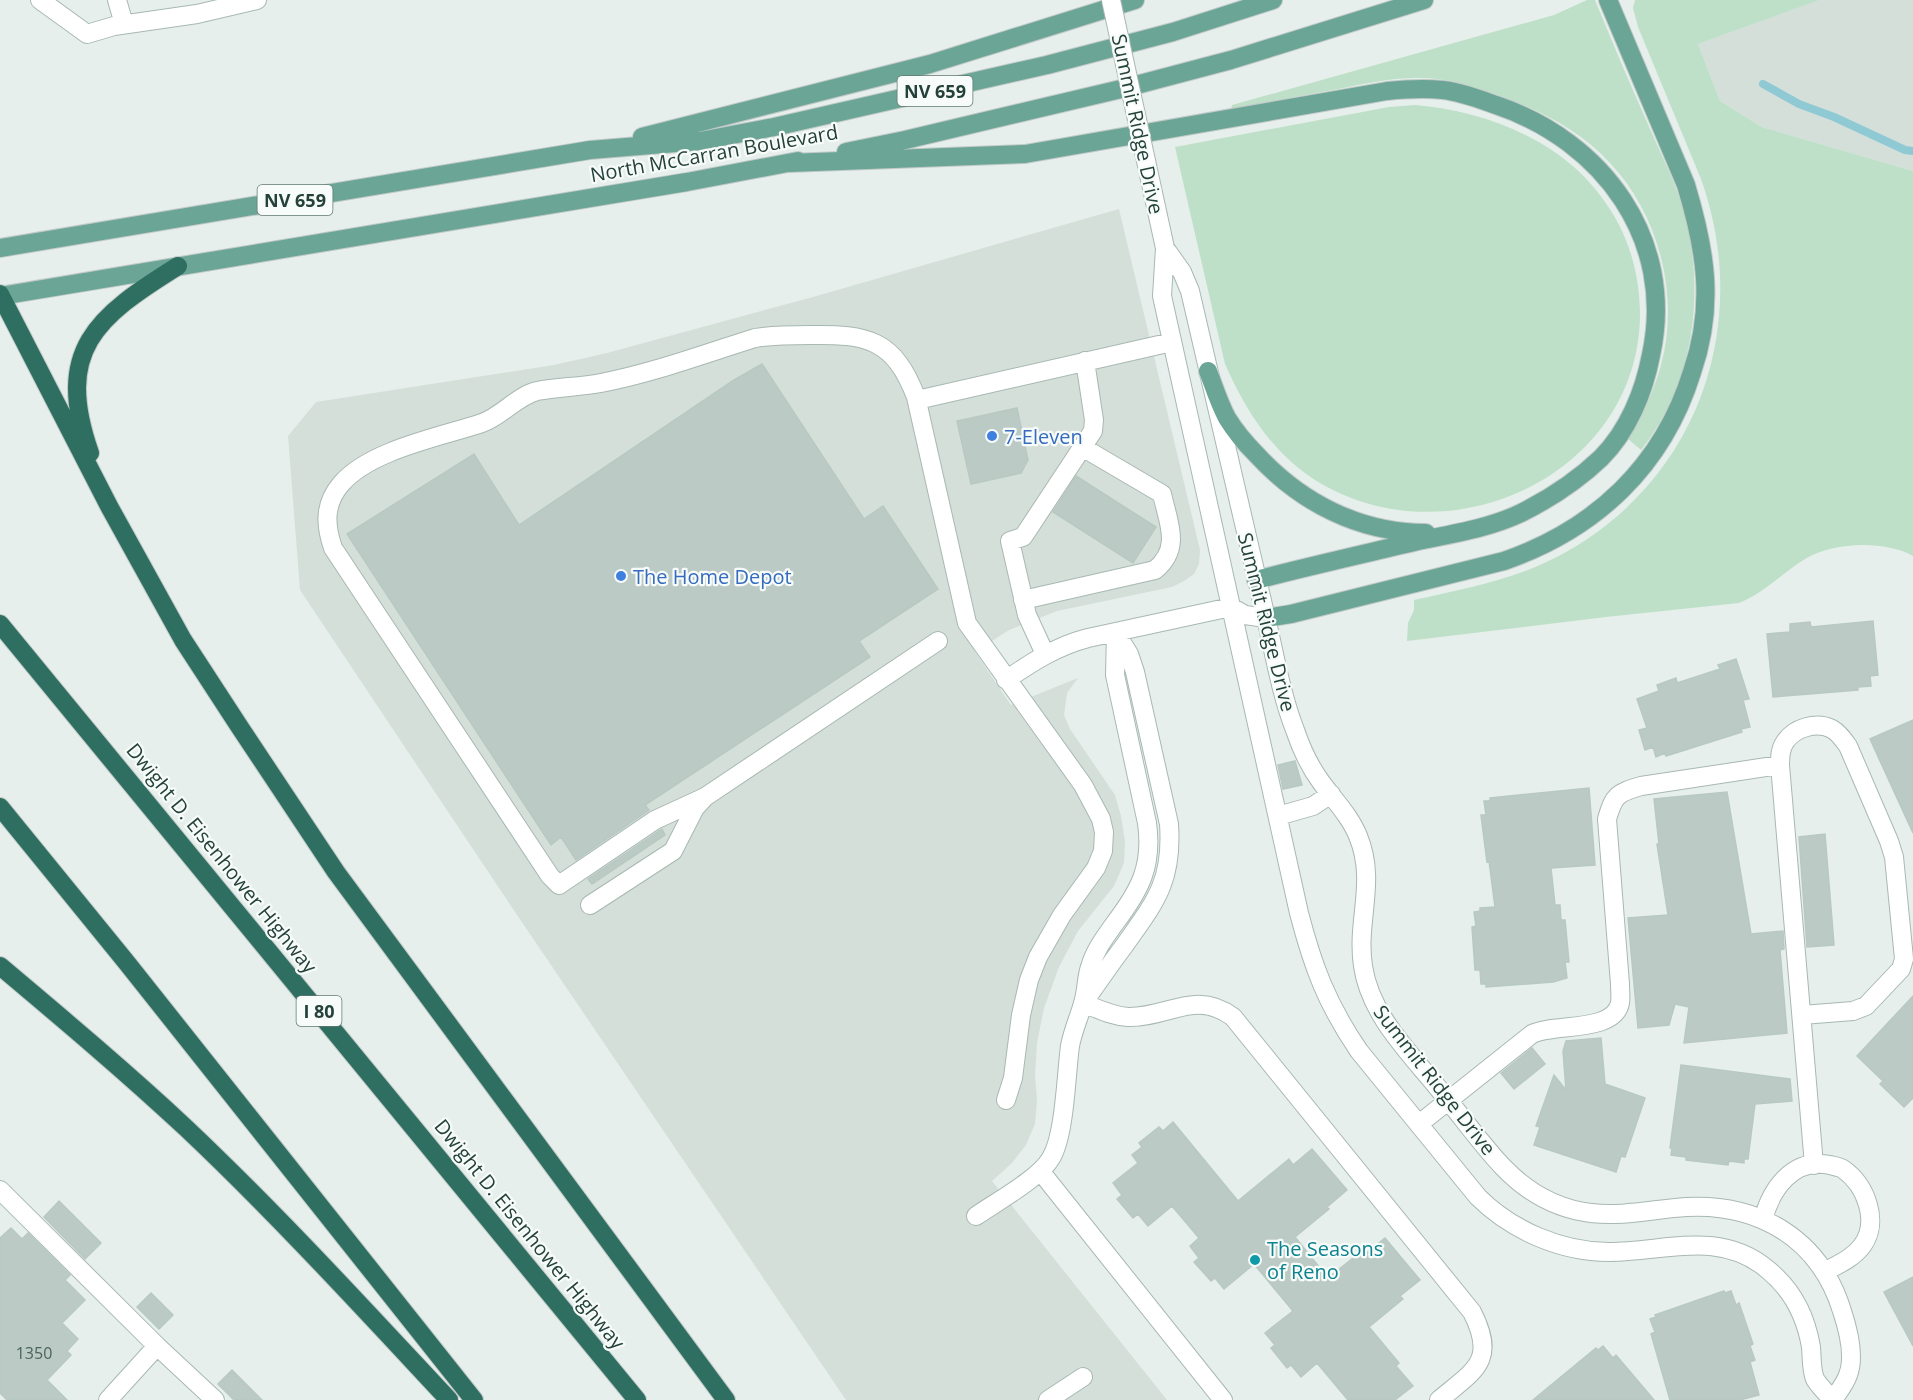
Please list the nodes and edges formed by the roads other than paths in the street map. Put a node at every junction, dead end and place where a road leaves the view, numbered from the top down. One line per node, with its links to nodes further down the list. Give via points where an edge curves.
1 (40, 0): 10 (street, via 87,34)
2 (117, 0): 10 (street)
3 (257, 0): 9 (street)
4 (1111, 0): 14 (street, Summit Ridge Drive, bridge)
5 (1135, 0): 11 (main road, via 930,64)
6 (1273, 0): 11 (main road, North McCarran Boulevard / NV 659, via 1173,32 1047,65 774,127 700,141)
7 (1424, 0): 12 (main road, North McCarran Boulevard / NV 659, via 1120,90)
8 (1608, 0): 27 (main road, via 1686,185 1701,248 1705,279 1702,333 1677,414 1642,470 1620,494 1534,551)
9 (221, 4): 10 (street, via 197,14)
10 (124, 24)
11 (590, 150): 13 (main road, North McCarran Boulevard / NV 659)
12 (789, 163): 15 (main road, North McCarran Boulevard / NV 659); 23 (main road, via 1025,154 1416,88 1473,97 1547,126 1596,165 1632,214 1654,278 1655,341 1634,410 1601,458 1579,477 1520,514)
13 (0, 248)
14 (1165, 248): 17 (street, Summit Ridge Drive, via 1162,296); 19 (street, Summit Ridge Drive, via 1190,291)
15 (178, 266): 16 (main road, North McCarran Boulevard / NV 659); 22 (highway, via 118,306 92,335 81,355 77,380 82,418)
16 (0, 296): 22 (highway)
17 (1172, 342): 18 (street); 26 (street, Summit Ridge Drive)
18 (1085, 361): 20 (street); 21 (street, via 1094,420 1093,430)
19 (1208, 371): 23 (main road, via 1227,419 1243,440 1265,465 1320,506 1347,519 1397,532 1425,533); 24 (street, Summit Ridge Drive)
20 (917, 400): 32 (street, via 963,612 974,636); 35 (street, via 900,363 871,341 839,334 754,338 647,372 536,392 485,422 398,449 364,466 341,484 327,509 327,530 333,548 559,885 655,820)
21 (1082, 447): 25 (street, via 1028,531 1010,541); 25 (street, via 1162,494 1171,550 1166,562 1155,570)
22 (110, 508): 58 (highway, via 183,640 336,872)
23 (1484, 525): 24 (main road)
24 (1256, 580): 26 (street, via 1241,590); 27 (street, Summit Ridge Drive)
25 (1023, 600): 31 (street)
26 (1231, 607): 27 (street, via 1245,615); 29 (street); 37 (street, Summit Ridge Drive)
27 (1266, 618): 34 (street, Summit Ridge Drive, via 1281,688 1297,736 1309,763)
28 (0, 624): 57 (highway, Dwight D. Eisenhower Highway / I 80)
29 (1116, 632): 31 (street, via 1066,644); 40 (street, via 1135,672 1169,824 1170,844 1163,881 1152,908)
30 (938, 641): 35 (street)
31 (1045, 654): 32 (street)
32 (1006, 680): 42 (street, via 1083,785 1104,832 1103,851 1096,868 1062,915 1029,980)
33 (1780, 765): 41 (street); 41 (street, via 1785,743 1804,728 1832,729 1848,746 1894,857 1904,959 1901,969 1866,1006 1852,1011); 43 (street, via 1641,786 1622,792 1612,801 1607,819 1620,1005 1603,1022 1542,1029 1532,1034)
34 (1331, 794): 37 (street, via 1313,806); 43 (street, Summit Ridge Drive, via 1348,817 1364,853 1367,891 1361,945 1367,985 1391,1029)
35 (705, 797): 38 (street, via 673,851)
36 (0, 807): 56 (highway)
37 (1278, 816): 44 (street, Summit Ridge Drive, via 1307,942 1329,1002 1359,1051)
38 (590, 904)
39 (0, 966): 55 (highway, via 186,1128 299,1240)
40 (1083, 1003): 46 (street, via 1075,1023 1057,1145); 61 (street, via 1126,1017 1196,1004 1210,1005 1233,1017 1472,1312 1482,1335 1481,1361)
41 (1802, 1015): 45 (street)
42 (1006, 1100)
43 (1449, 1101): 44 (street); 49 (street, Summit Ridge Drive, via 1505,1169 1544,1199 1570,1209 1617,1214 1705,1206)
44 (1419, 1124): 62 (street, Summit Ridge Drive, via 1490,1209 1534,1235 1586,1250 1706,1245 1750,1256 1786,1288 1800,1309 1816,1379)
45 (1814, 1165): 49 (street, via 1787,1176 1768,1200); 50 (street, via 1842,1168 1869,1203 1869,1226 1863,1245 1851,1257)
46 (1041, 1172): 48 (street); 60 (street)
47 (0, 1190): 51 (street)
48 (976, 1216)
49 (1763, 1220): 50 (street, Summit Ridge Drive, via 1800,1242)
50 (1824, 1272): 62 (street, Summit Ridge Drive, via 1845,1320 1851,1363 1848,1378)
51 (157, 1346): 53 (street); 54 (street)
52 (1083, 1377): 59 (street)
53 (108, 1400)
54 (215, 1400)
55 (449, 1400)
56 (474, 1400)
57 (636, 1400)
58 (726, 1400)
59 (1048, 1400)
60 (1223, 1400)
61 (1439, 1400)
62 (1833, 1400)

